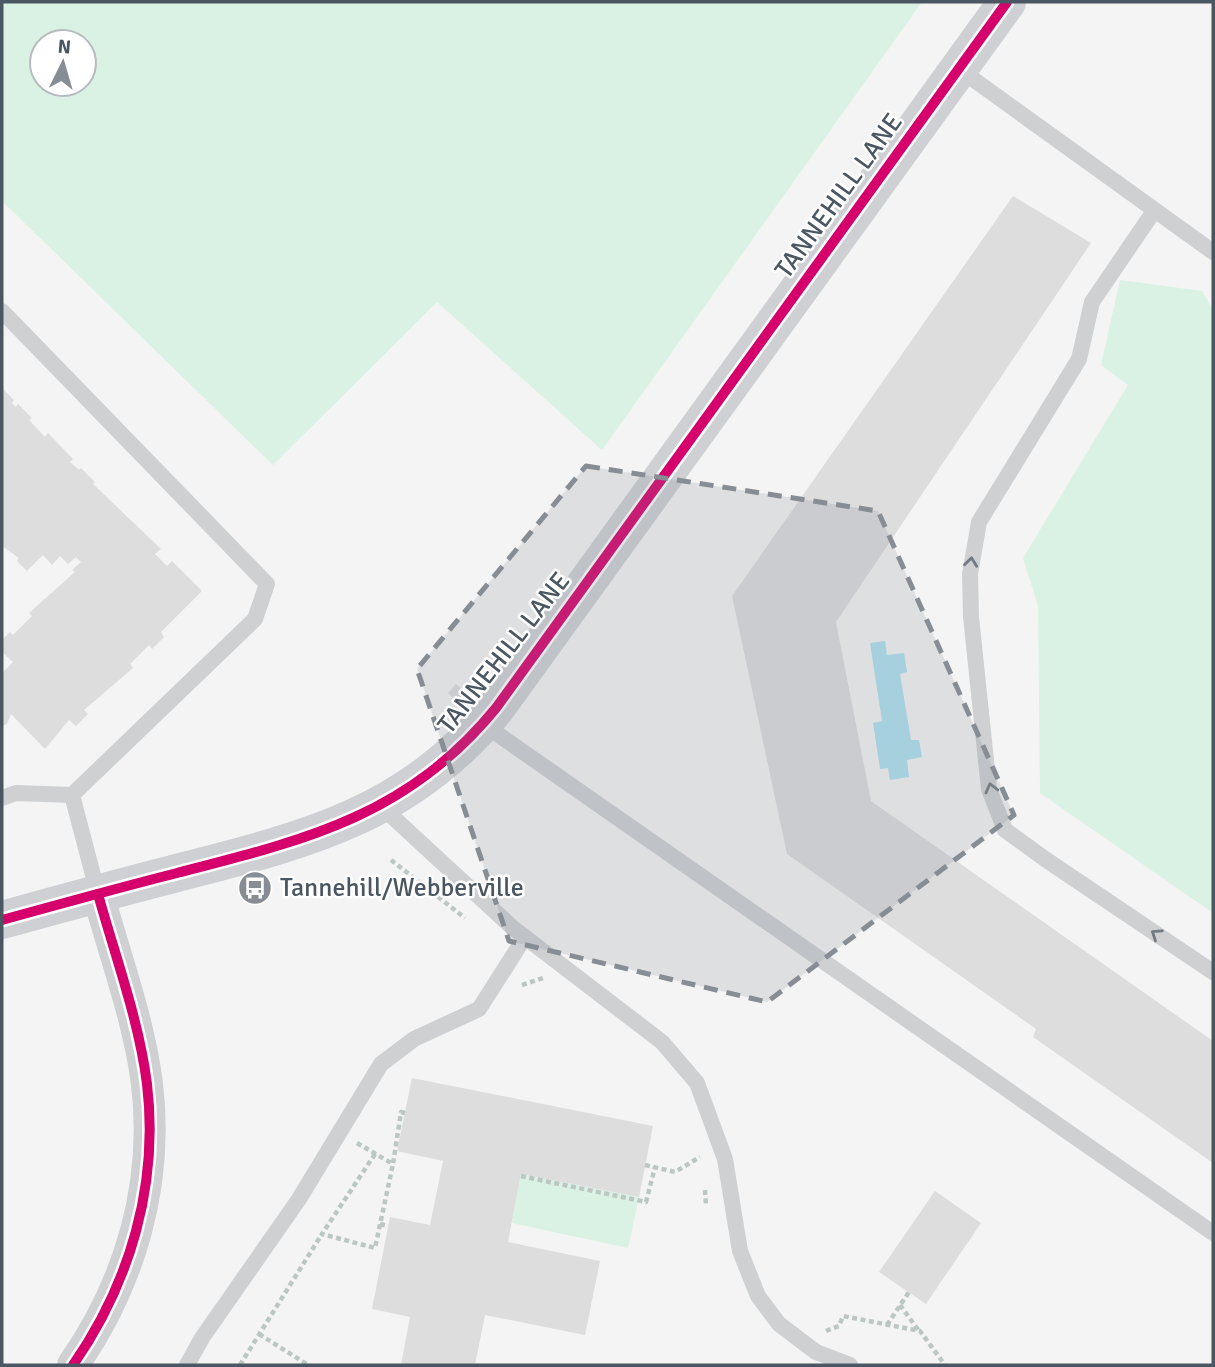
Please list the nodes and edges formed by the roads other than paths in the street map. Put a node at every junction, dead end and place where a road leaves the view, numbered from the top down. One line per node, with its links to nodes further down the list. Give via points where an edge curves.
1 (1007, 2): 2 (street, TANNEHILL LANE)
2 (959, 69): 3 (lane); 6 (street, TANNEHILL LANE)
3 (1154, 211): 4 (lane); 13 (lane, one-way to 3, via 1006,830 989,789 971,617 973,548 979,522 1079,359 1092,302)
4 (1213, 252)
5 (2, 311): 7 (lane, via 267,584 255,619)
6 (483, 724): 9 (street, TANNEHILL LANE, via 429,775); 14 (lane)
7 (72, 795): 8 (lane, via 16,793); 10 (lane)
8 (2, 798)
9 (381, 806): 10 (street, TANNEHILL LANE, via 307,837); 12 (lane, via 460,883)
10 (98, 894): 11 (street, TANNEHILL LANE); 15 (street, via 141,1049 149,1161 144,1200 123,1274 108,1309)
11 (2, 920)
12 (525, 937): 16 (lane, via 478,1009 414,1039 380,1064 299,1199); 17 (lane, via 662,1042 697,1083 725,1159 740,1251 758,1296 779,1324 816,1353)
13 (1213, 972)
14 (1213, 1233)
15 (73, 1365)
16 (187, 1365)
17 (850, 1365)

